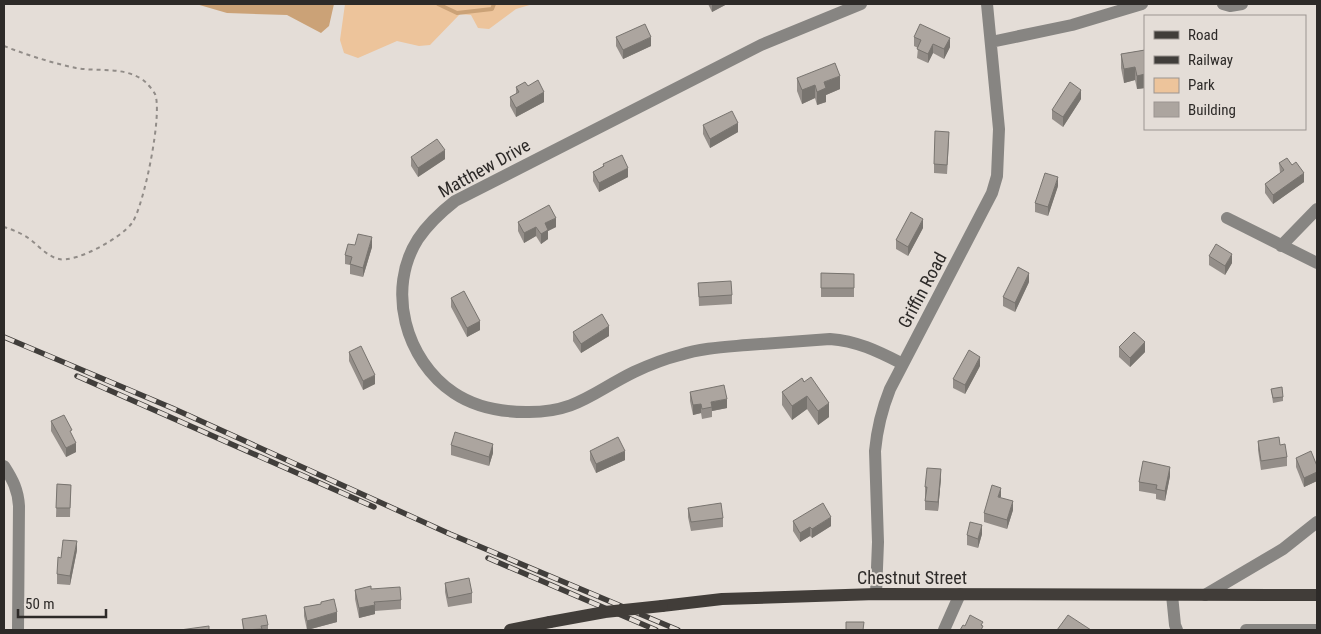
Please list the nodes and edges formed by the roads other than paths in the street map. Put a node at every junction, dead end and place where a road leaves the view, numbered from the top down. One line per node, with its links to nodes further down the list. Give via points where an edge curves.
1 (861, 4): 11 (street, Matthew Drive, via 752,49 455,201 436,217 417,241 404,275 402,308 413,344 439,380 466,399 511,412 564,409 657,362 704,349 830,339 861,344)
2 (987, 4): 6 (street, Griffin Road)
3 (1142, 4): 6 (street, via 1081,22)
4 (1223, 4): 5 (street)
5 (1242, 4)
6 (991, 42): 11 (street, Griffin Road, via 999,129 997,176 992,193)
7 (1317, 209): 9 (street)
8 (1227, 218): 9 (street)
9 (1281, 246): 10 (street)
10 (1317, 263)
11 (903, 364): 14 (street, Griffin Road, via 883,406 877,436)
12 (4, 466): 19 (street, via 14,482 19,500)
13 (1317, 522): 17 (street, via 1283,549)
14 (876, 594): 15 (main road, Chestnut Street); 20 (main road, Chestnut Street, bridge, via 722,599 605,612)
15 (960, 594): 16 (main road, Chestnut Street); 21 (street)
16 (1172, 595): 17 (main road, Chestnut Street); 22 (street)
17 (1205, 595): 18 (main road, Chestnut Street)
18 (1317, 595)
19 (18, 630)
20 (510, 630)
21 (944, 630)
22 (1177, 630)
23 (1246, 630): 24 (street)
24 (1268, 630): 25 (street)
25 (1317, 630)

